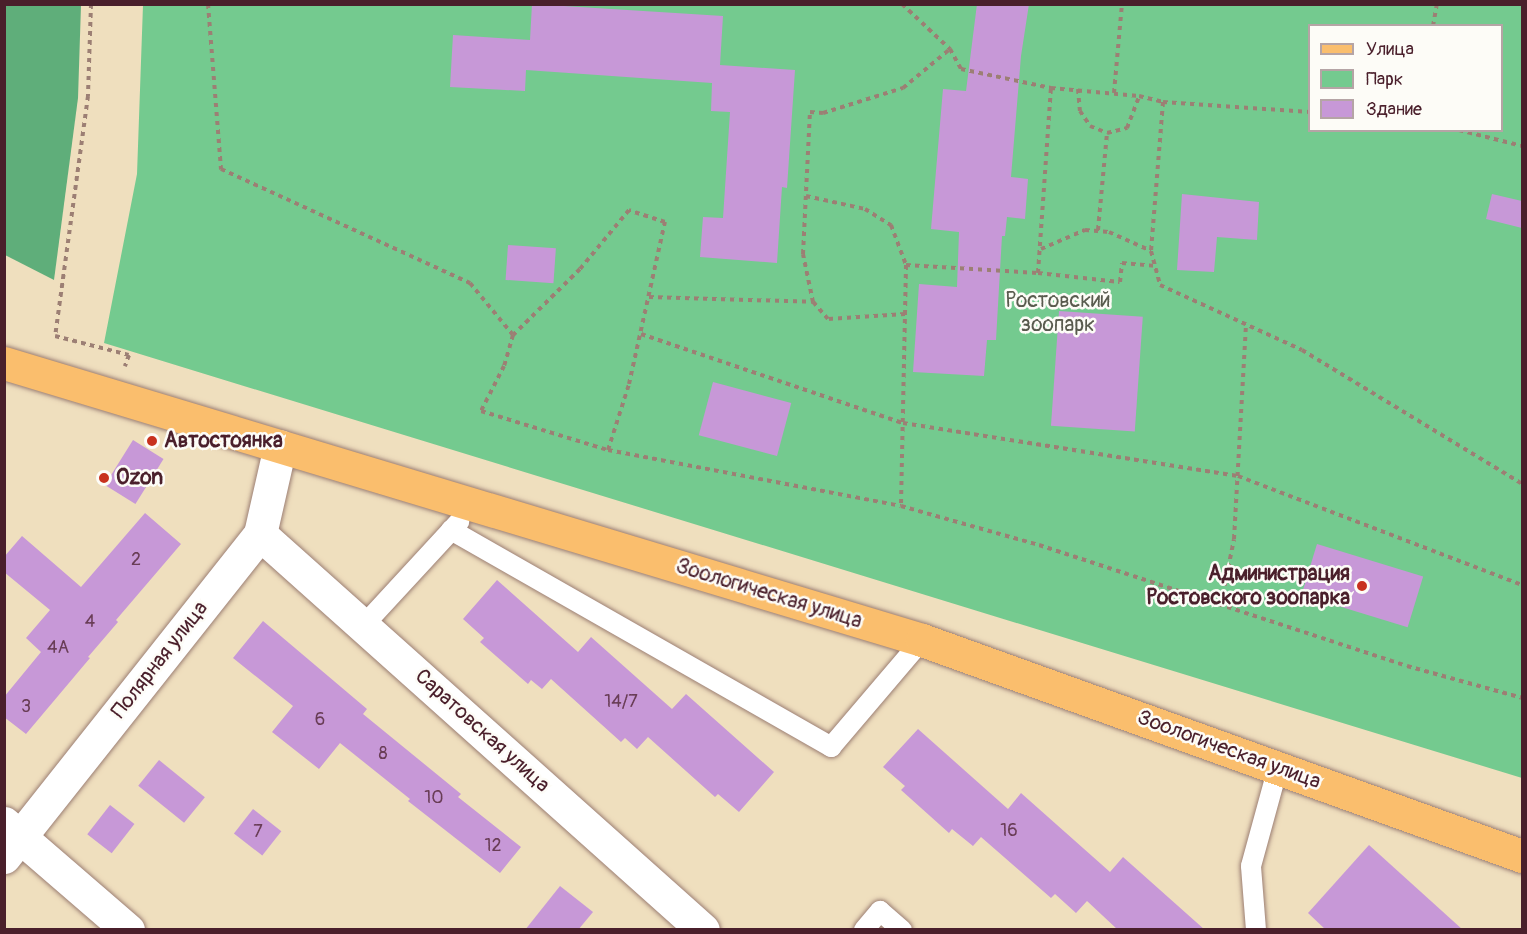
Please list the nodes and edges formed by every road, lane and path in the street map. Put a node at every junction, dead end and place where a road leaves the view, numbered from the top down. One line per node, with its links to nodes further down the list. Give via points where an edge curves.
1 (91, 4): 30 (path, via 88,96 55,336)
2 (208, 4): 29 (path, via 221,169 470,283)
3 (902, 4): 7 (path)
4 (1122, 4): 10 (path)
5 (1437, 4): 6 (path)
6 (1433, 24)
7 (950, 49): 8 (path, via 961,69); 17 (path, via 903,88 823,112 810,112)
8 (1051, 88): 9 (path); 19 (path)
9 (1078, 89): 10 (path); 15 (path, via 1080,111 1090,126)
10 (1114, 93): 11 (path)
11 (1139, 96): 12 (path); 15 (path, via 1127,128)
12 (1163, 102): 13 (path); 20 (path)
13 (1308, 112)
14 (1467, 132): 16 (path)
15 (1107, 134): 18 (path)
16 (1522, 146)
17 (806, 196): 21 (path, via 865,209 891,225); 25 (path, via 803,254)
18 (1098, 230): 19 (path, via 1084,230); 20 (path)
19 (1041, 249): 23 (path)
20 (1151, 251): 22 (path)
21 (906, 265): 23 (path); 26 (path)
22 (1155, 266): 23 (path, via 1122,263 1120,282); 27 (path, via 1160,285)
23 (1038, 273)
24 (649, 297): 25 (path); 28 (path); 29 (path, via 665,222 629,210 580,269)
25 (813, 302): 26 (path, via 828,319)
26 (905, 314): 32 (path)
27 (1246, 323): 35 (path); 36 (path, via 1302,350)
28 (641, 334): 32 (path); 34 (path)
29 (513, 335): 34 (path, via 504,366 481,411)
30 (129, 355)
31 (4, 363): 33 (main road, Зоологическая улица)
32 (903, 423): 35 (path); 38 (path)
33 (280, 446): 37 (main road, Зоологическая улица); 40 (street, Полярная улица)
34 (608, 450): 38 (path)
35 (1238, 476): 41 (path); 42 (path, via 1234,539)
36 (1522, 484)
37 (475, 505): 39 (lane); 44 (main road, Зоологическая улица)
38 (902, 507): 42 (path, via 1039,545)
39 (451, 530): 43 (lane); 44 (lane, via 831,747)
40 (260, 534): 43 (street, Саратовская улица); 47 (street, Полярная улица)
41 (1522, 585)
42 (1221, 603): 45 (path, via 1407,666)
43 (363, 626): 50 (street, Саратовская улица)
44 (921, 640): 46 (main road, Зоологическая улица)
45 (1522, 698)
46 (1278, 767): 48 (main road, Зоологическая улица); 53 (lane, via 1251,866)
47 (10, 838): 49 (street)
48 (1522, 856)
49 (128, 930)
50 (703, 930)
51 (864, 930): 52 (lane, via 880,911)
52 (902, 930)
53 (1256, 930)

